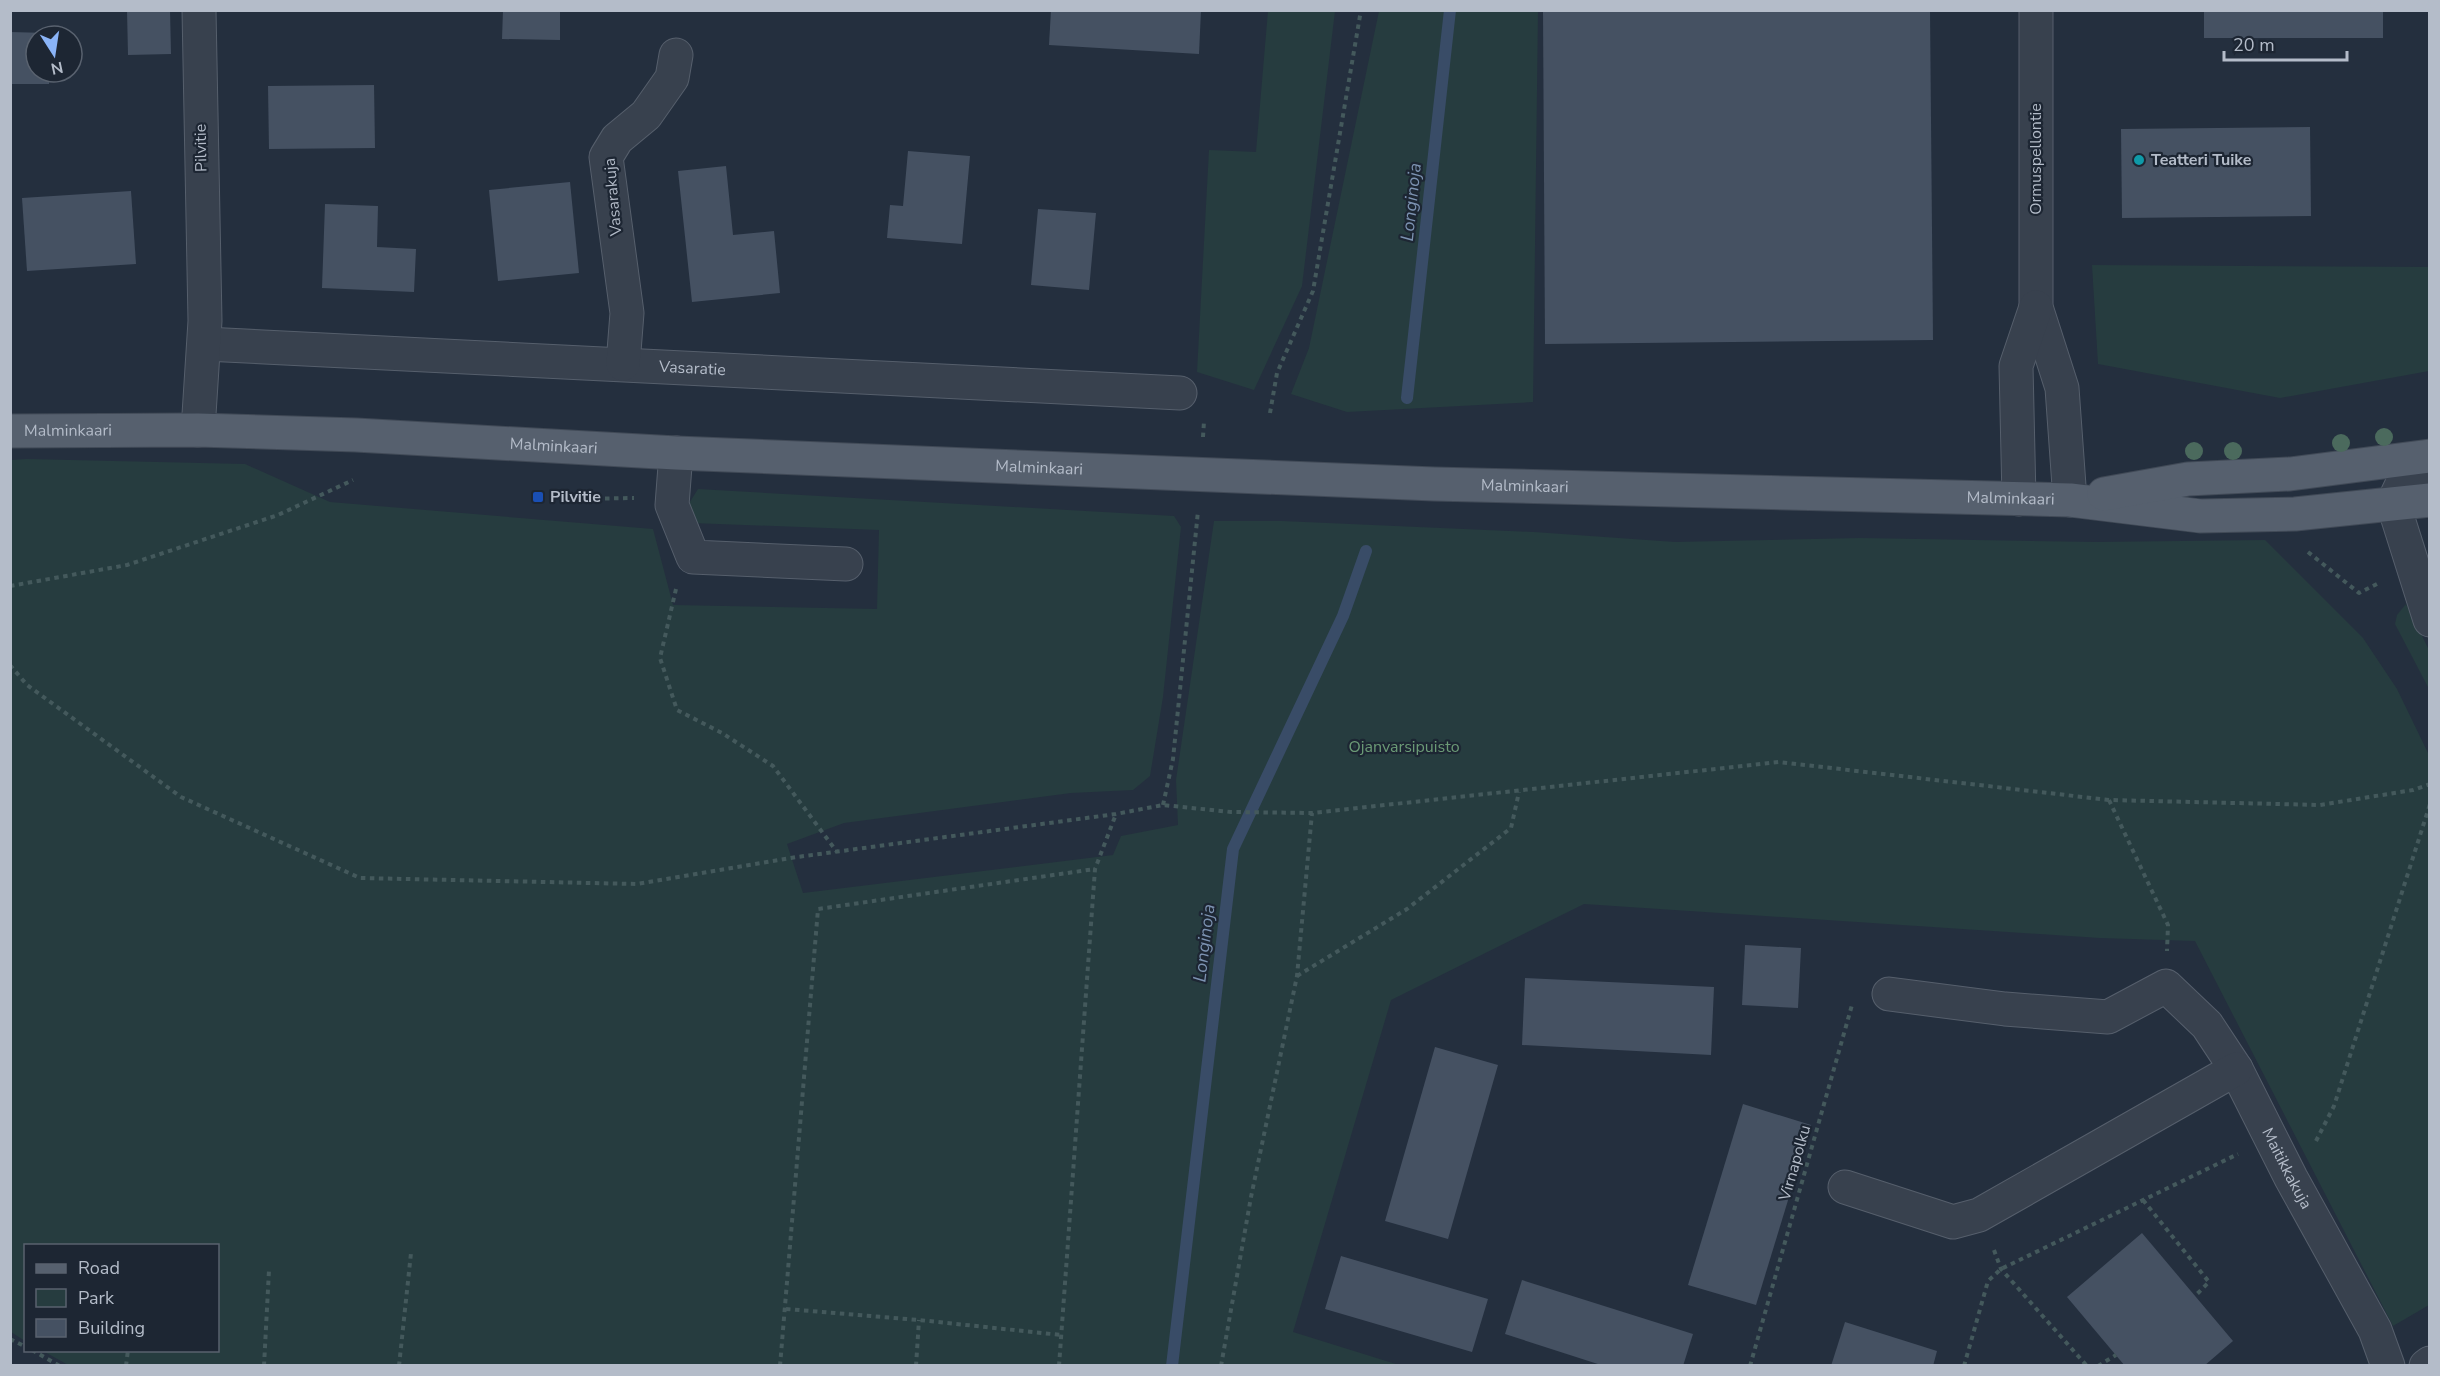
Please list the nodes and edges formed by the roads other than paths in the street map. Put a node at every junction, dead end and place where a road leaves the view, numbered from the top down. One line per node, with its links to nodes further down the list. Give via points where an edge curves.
1 (199, 10): 5 (street, Pilvitie)
2 (2036, 10): 4 (street, Ormuspellontie)
3 (676, 55): 6 (street, Vasarakuja, via 672,78 646,115 617,139 606,157 627,313)
4 (2036, 307): 12 (street, Ormuspellontie, via 2016,366); 13 (street, Ormuspellontie, via 2062,388)
5 (205, 344): 6 (street, Vasaratie); 8 (street, Pilvitie)
6 (623, 364): 7 (street, Vasaratie)
7 (1180, 393)
8 (198, 430): 9 (main road, Malminkaari); 10 (main road, Malminkaari)
9 (10, 431)
10 (676, 453): 12 (main road, Malminkaari, via 1434,484); 16 (street, via 672,505 693,557)
11 (2424, 463): 13 (main road, Malminkaari, via 2188,479); 15 (street)
12 (2019, 499): 13 (main road, Malminkaari)
13 (2070, 500): 15 (main road, Malminkaari, via 2200,516 2295,514)
14 (2430, 500): 15 (main road, Malminkaari)
15 (2393, 503): 17 (street)
16 (846, 564)
17 (2430, 620)
18 (1889, 994): 19 (street, Maitikkakuja, via 2108,1017 2166,986 2207,1025)
19 (2236, 1069): 20 (street, via 1979,1215 1953,1222); 22 (street, Maitikkakuja, via 2375,1330)
20 (1845, 1187)
21 (2430, 1363): 23 (street)
22 (2388, 1365)
23 (2426, 1365)

